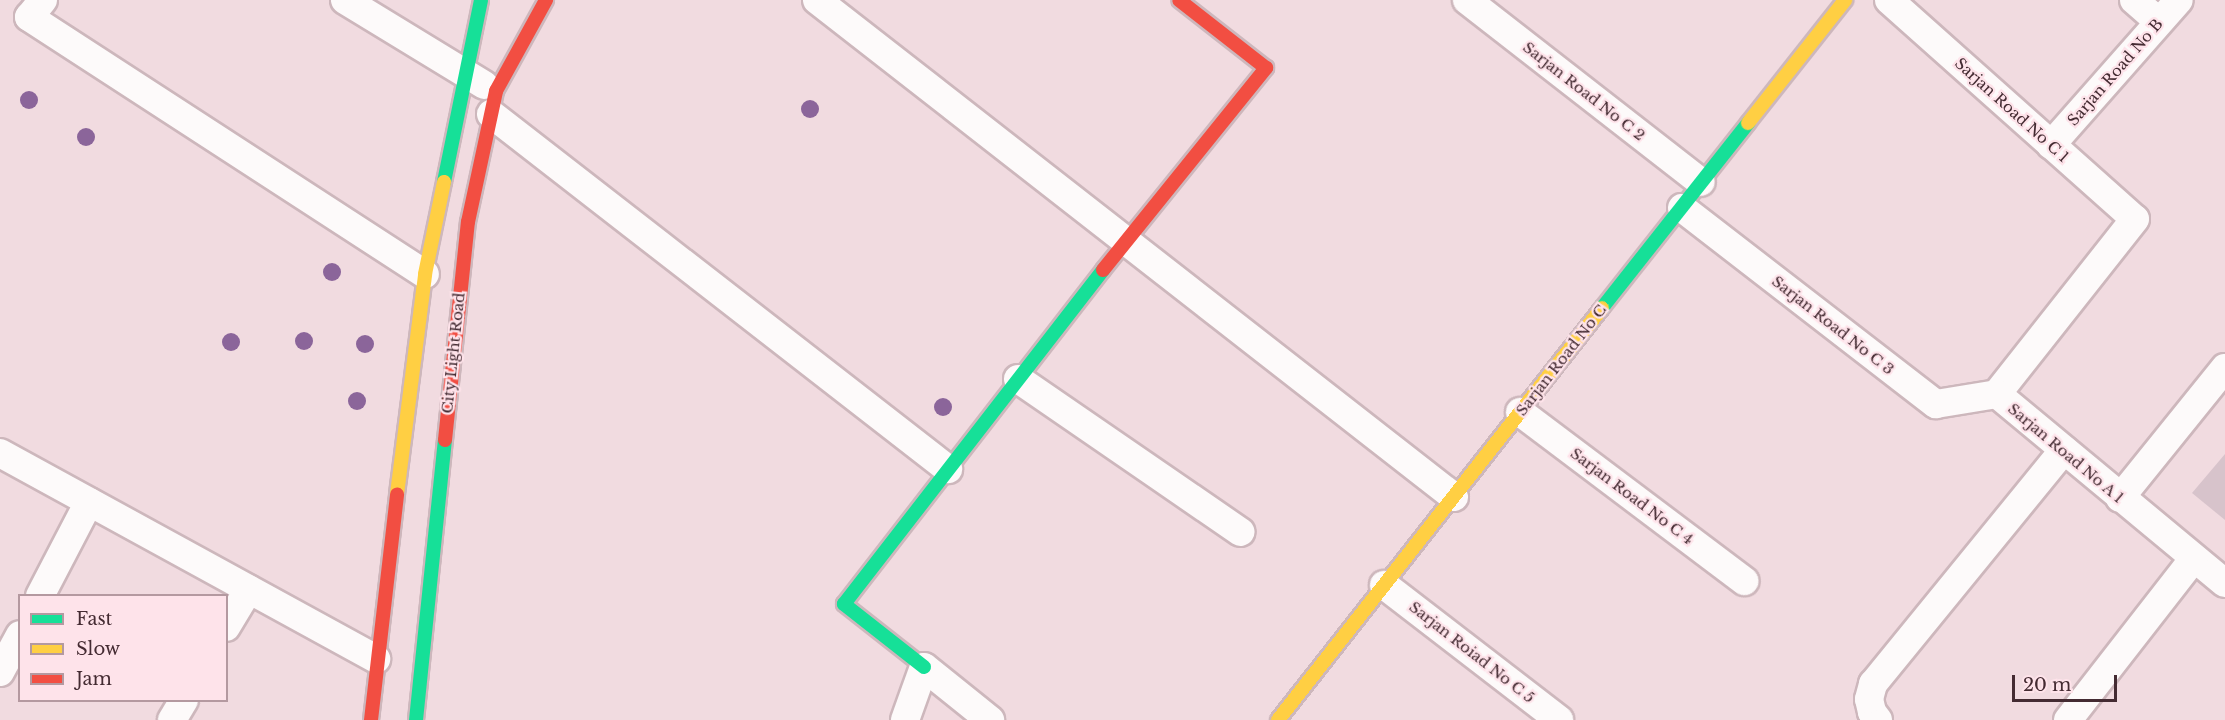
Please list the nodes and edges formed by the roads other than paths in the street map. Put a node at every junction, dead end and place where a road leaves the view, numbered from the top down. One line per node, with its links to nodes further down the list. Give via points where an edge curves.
1 (43, 0): 20 (street, via 29,17)
2 (345, 0): 13 (street)
3 (481, 0): 13 (street)
4 (546, 0): 14 (street, City Light Road)
5 (817, 0): 19 (street)
6 (1179, 0): 19 (street, via 1266,68)
7 (1467, 0): 16 (street, Sarjan Road No C 2)
8 (1845, 0): 16 (street, Sarjan Road No C)
9 (1889, 0): 15 (street, Sarjan Road No C 1)
10 (2134, 0): 12 (street)
11 (2179, 0): 12 (street, Sarjan Road No B)
12 (2159, 22): 15 (street, Sarjan Road No B)
13 (464, 75): 14 (street); 20 (street)
14 (494, 103): 27 (street); 46 (street, City Light Road, via 468,222)
15 (2051, 144): 18 (street, Sarjan Road No C 1)
16 (1701, 182): 17 (street, Sarjan Road No C)
17 (1682, 207): 23 (street, Sarjan Road No C 3, via 1936,404); 24 (street, Sarjan Road No C)
18 (2135, 219): 23 (street, Sarjan Road No A 1)
19 (1124, 242): 22 (street); 28 (street)
20 (425, 274): 40 (street)
21 (2225, 368): 29 (street)
22 (1018, 379): 27 (street); 31 (street)
23 (1997, 394): 25 (street, Sarjan Road No A 1)
24 (1520, 412): 28 (street, Sarjan Road No C); 33 (street, Sarjan Road No C 4)
25 (2064, 450): 29 (street, Sarjan Road No A 1); 51 (street, via 1873,684 1869,699)
26 (0, 453): 30 (street)
27 (948, 469): 41 (street, via 844,604)
28 (1454, 497): 35 (street, Sarjan Road No C)
29 (2120, 498): 32 (street, Sarjan Road No A 1)
30 (89, 502): 36 (street); 37 (street)
31 (1241, 532)
32 (2194, 558): 34 (street, Sarjan Road No A 1); 52 (street)
33 (1744, 581)
34 (2225, 583)
35 (1384, 585): 49 (street, Sarjan Road No C); 50 (street, Sarjan Roiad No C 5)
36 (249, 590): 38 (street); 40 (street)
37 (41, 594)
38 (228, 624)
39 (18, 639): 42 (street)
40 (376, 659): 45 (street)
41 (924, 667): 47 (street); 48 (street)
42 (0, 672)
43 (183, 702): 44 (street)
44 (172, 720)
45 (371, 720)
46 (416, 720)
47 (905, 720)
48 (990, 720)
49 (1278, 720)
50 (1559, 720)
51 (1878, 720)
52 (2068, 720)

